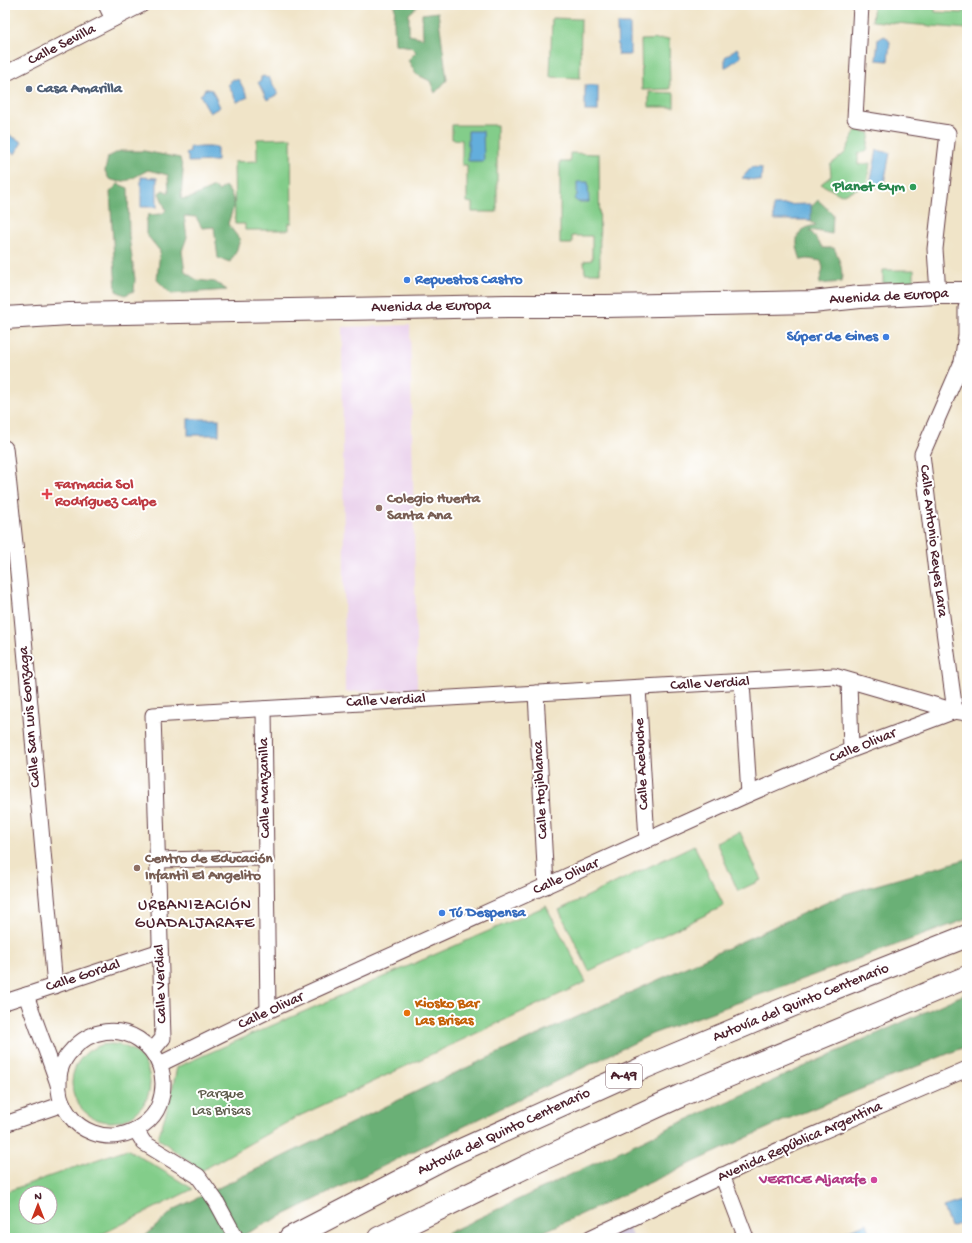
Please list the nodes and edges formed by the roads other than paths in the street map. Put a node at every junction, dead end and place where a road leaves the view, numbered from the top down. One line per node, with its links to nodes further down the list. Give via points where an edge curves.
1 (106, 5): 4 (street)
2 (142, 5): 4 (street, Calle Sevilla)
3 (861, 5): 6 (street, via 855,118 948,133 935,249)
4 (113, 19): 5 (street, Calle Sevilla)
5 (5, 74)
6 (938, 293): 7 (main road, Avenida de Europa); 8 (main road, Avenida de Europa)
7 (812, 302): 8 (main road, Avenida de Europa, via 862,306); 10 (main road, Avenida de Europa)
8 (967, 304): 20 (street, Calle Antonio Reyes Lara, via 962,362 922,454 937,580)
9 (5, 312): 10 (main road)
10 (51, 314): 11 (main road, Avenida de Europa); 12 (main road, Avenida de Europa)
11 (5, 318)
12 (5, 325)
13 (5, 448): 14 (street, Calle San Luis Gonzaga)
14 (12, 582): 30 (street, Calle San Luis Gonzaga)
15 (849, 681): 16 (street, Calle Verdial, via 834,676); 20 (street, Calle Verdial); 21 (street)
16 (742, 682): 17 (street, Calle Verdial); 22 (street)
17 (638, 688): 18 (street, Calle Verdial); 23 (street, Calle Acebuche)
18 (536, 693): 19 (street, Calle Verdial); 26 (street, Calle Hojiblanca)
19 (264, 709): 24 (street, Calle Manzanilla); 25 (street, Calle Verdial, via 153,715)
20 (961, 712): 21 (street, Calle Olivar)
21 (851, 750): 22 (street, Calle Olivar)
22 (749, 794): 23 (street, Calle Olivar)
23 (646, 840): 26 (street, Calle Olivar)
24 (266, 858): 25 (street); 33 (street, Calle Manzanilla)
25 (157, 860): 28 (street, Calle Verdial)
26 (546, 886): 33 (street, Calle Olivar)
27 (967, 936): 43 (main road, Autovía del Quinto Centenario / A-49, via 643,1068 450,1155)
28 (160, 951): 30 (street, Calle Gordal); 34 (street, Calle Verdial, via 163,1038)
29 (967, 977): 44 (main road, via 680,1096)
30 (55, 986): 31 (street, Calle Gordal)
31 (26, 995): 32 (street, Calle Gordal); 37 (street)
32 (5, 1002)
33 (268, 1011): 35 (street, Calle Olivar)
34 (152, 1050): 35 (street); 37 (street, via 140,1040 125,1033 108,1031 93,1035 78,1043 67,1055 60,1070)
35 (160, 1064): 40 (street, via 164,1079 163,1095 158,1109)
36 (967, 1069): 41 (street, Avenida República Argentina)
37 (59, 1086): 38 (street)
38 (63, 1104): 39 (street); 40 (street, via 72,1118 85,1129 101,1135 119,1136)
39 (5, 1124)
40 (136, 1130): 42 (street, via 144,1143 198,1176 216,1201)
41 (722, 1175): 45 (street, Avenida República Argentina); 46 (street)
42 (236, 1238)
43 (290, 1238)
44 (379, 1238)
45 (590, 1238)
46 (746, 1238)

